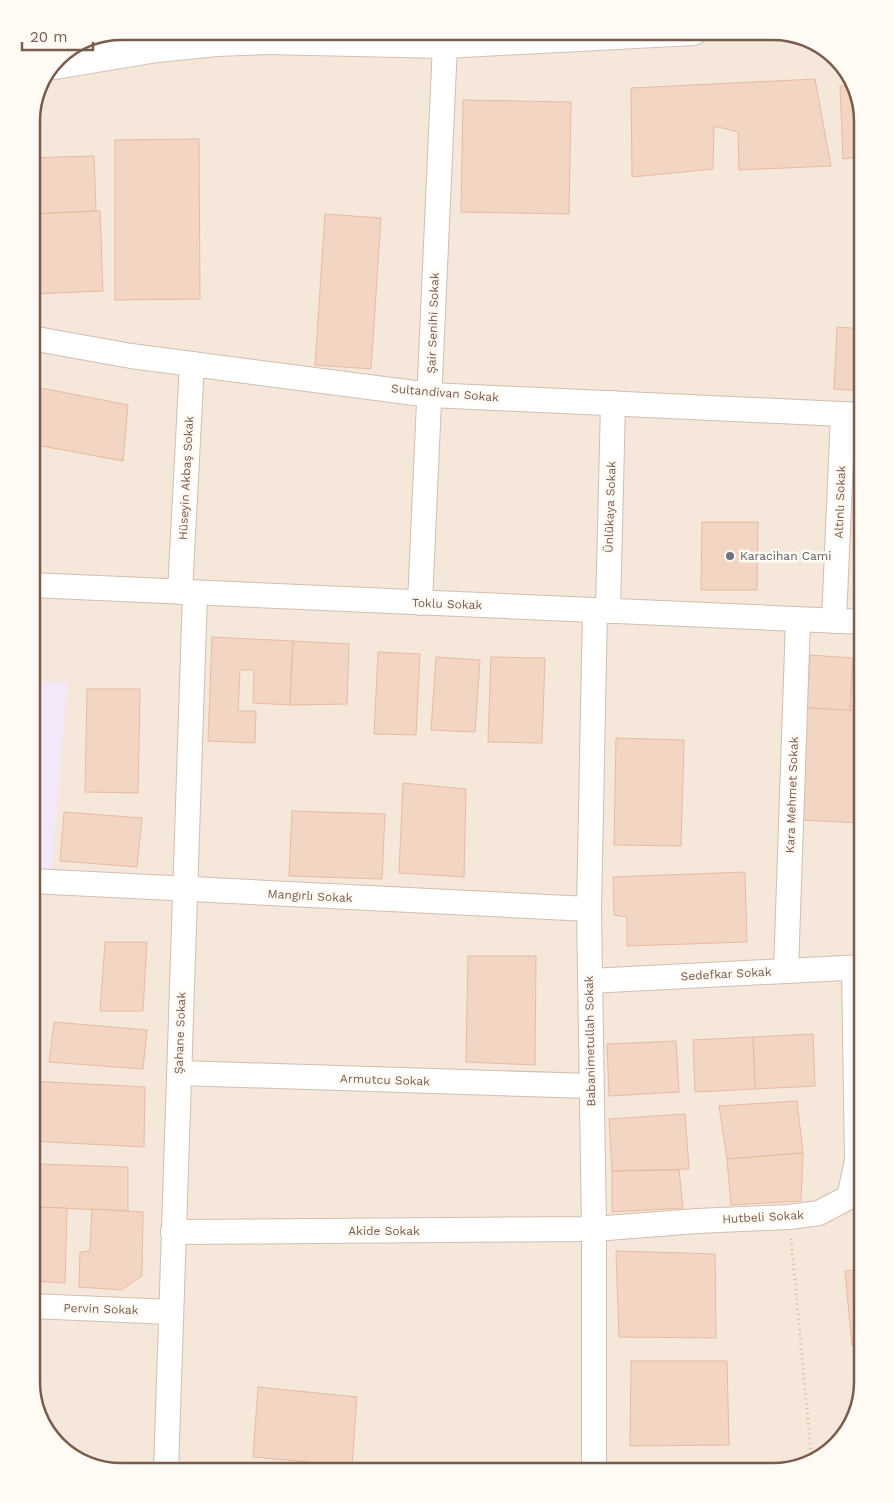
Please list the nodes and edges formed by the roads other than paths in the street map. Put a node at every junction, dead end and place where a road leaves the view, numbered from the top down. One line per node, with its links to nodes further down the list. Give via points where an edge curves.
1 (266, 40): 5 (main road, via 157,48)
2 (266, 40): 4 (main road)
3 (528, 40): 4 (main road)
4 (445, 44): 8 (street, Şair Senihi Sokak)
5 (65, 63)
6 (40, 340): 7 (street, Sultandivan Sokak)
7 (192, 364): 8 (street, Sultandivan Sokak); 12 (street, Hüseyin Akbaş Sokak)
8 (430, 395): 9 (street, Sultandivan Sokak); 13 (street, Şair Senihi Sokak)
9 (613, 403): 10 (street, Sultandivan Sokak); 14 (street, Ünlükaya Sokak)
10 (853, 414): 16 (street, Altınlı Sokak)
11 (40, 585): 12 (street, Toklu Sokak)
12 (187, 593): 13 (street, Toklu Sokak); 19 (street, Şahane Sokak)
13 (420, 603): 14 (street, Toklu Sokak)
14 (601, 610): 15 (street, Toklu Sokak); 20 (street, Babanimetullah Sokak)
15 (798, 620): 16 (street, Toklu Sokak); 22 (street, Kara Mehmet Sokak)
16 (834, 620): 17 (street, Toklu Sokak)
17 (854, 621)
18 (40, 882): 19 (street, Mangırlı Sokak)
19 (185, 890): 20 (street, Mangırlı Sokak); 24 (street, Şahane Sokak)
20 (589, 909): 23 (street, Babanimetullah Sokak)
21 (854, 967): 22 (street, Sedefkar Sokak)
22 (786, 971): 23 (street, Sedefkar Sokak)
23 (590, 981): 25 (street, Babanimetullah Sokak)
24 (179, 1073): 25 (street, Armutcu Sokak); 28 (street, Şahane Sokak)
25 (590, 1086): 27 (street, Babanimetullah Sokak)
26 (854, 1176): 27 (street, Hutbeli Sokak, via 850,1197 819,1214)
27 (594, 1230): 28 (street, Akide Sokak); 32 (street, Babanimetullah Sokak)
28 (174, 1232): 30 (street, Şahane Sokak)
29 (40, 1306): 30 (street, Pervin Sokak)
30 (171, 1312): 31 (street, Şahane Sokak)
31 (166, 1463)
32 (594, 1463)

